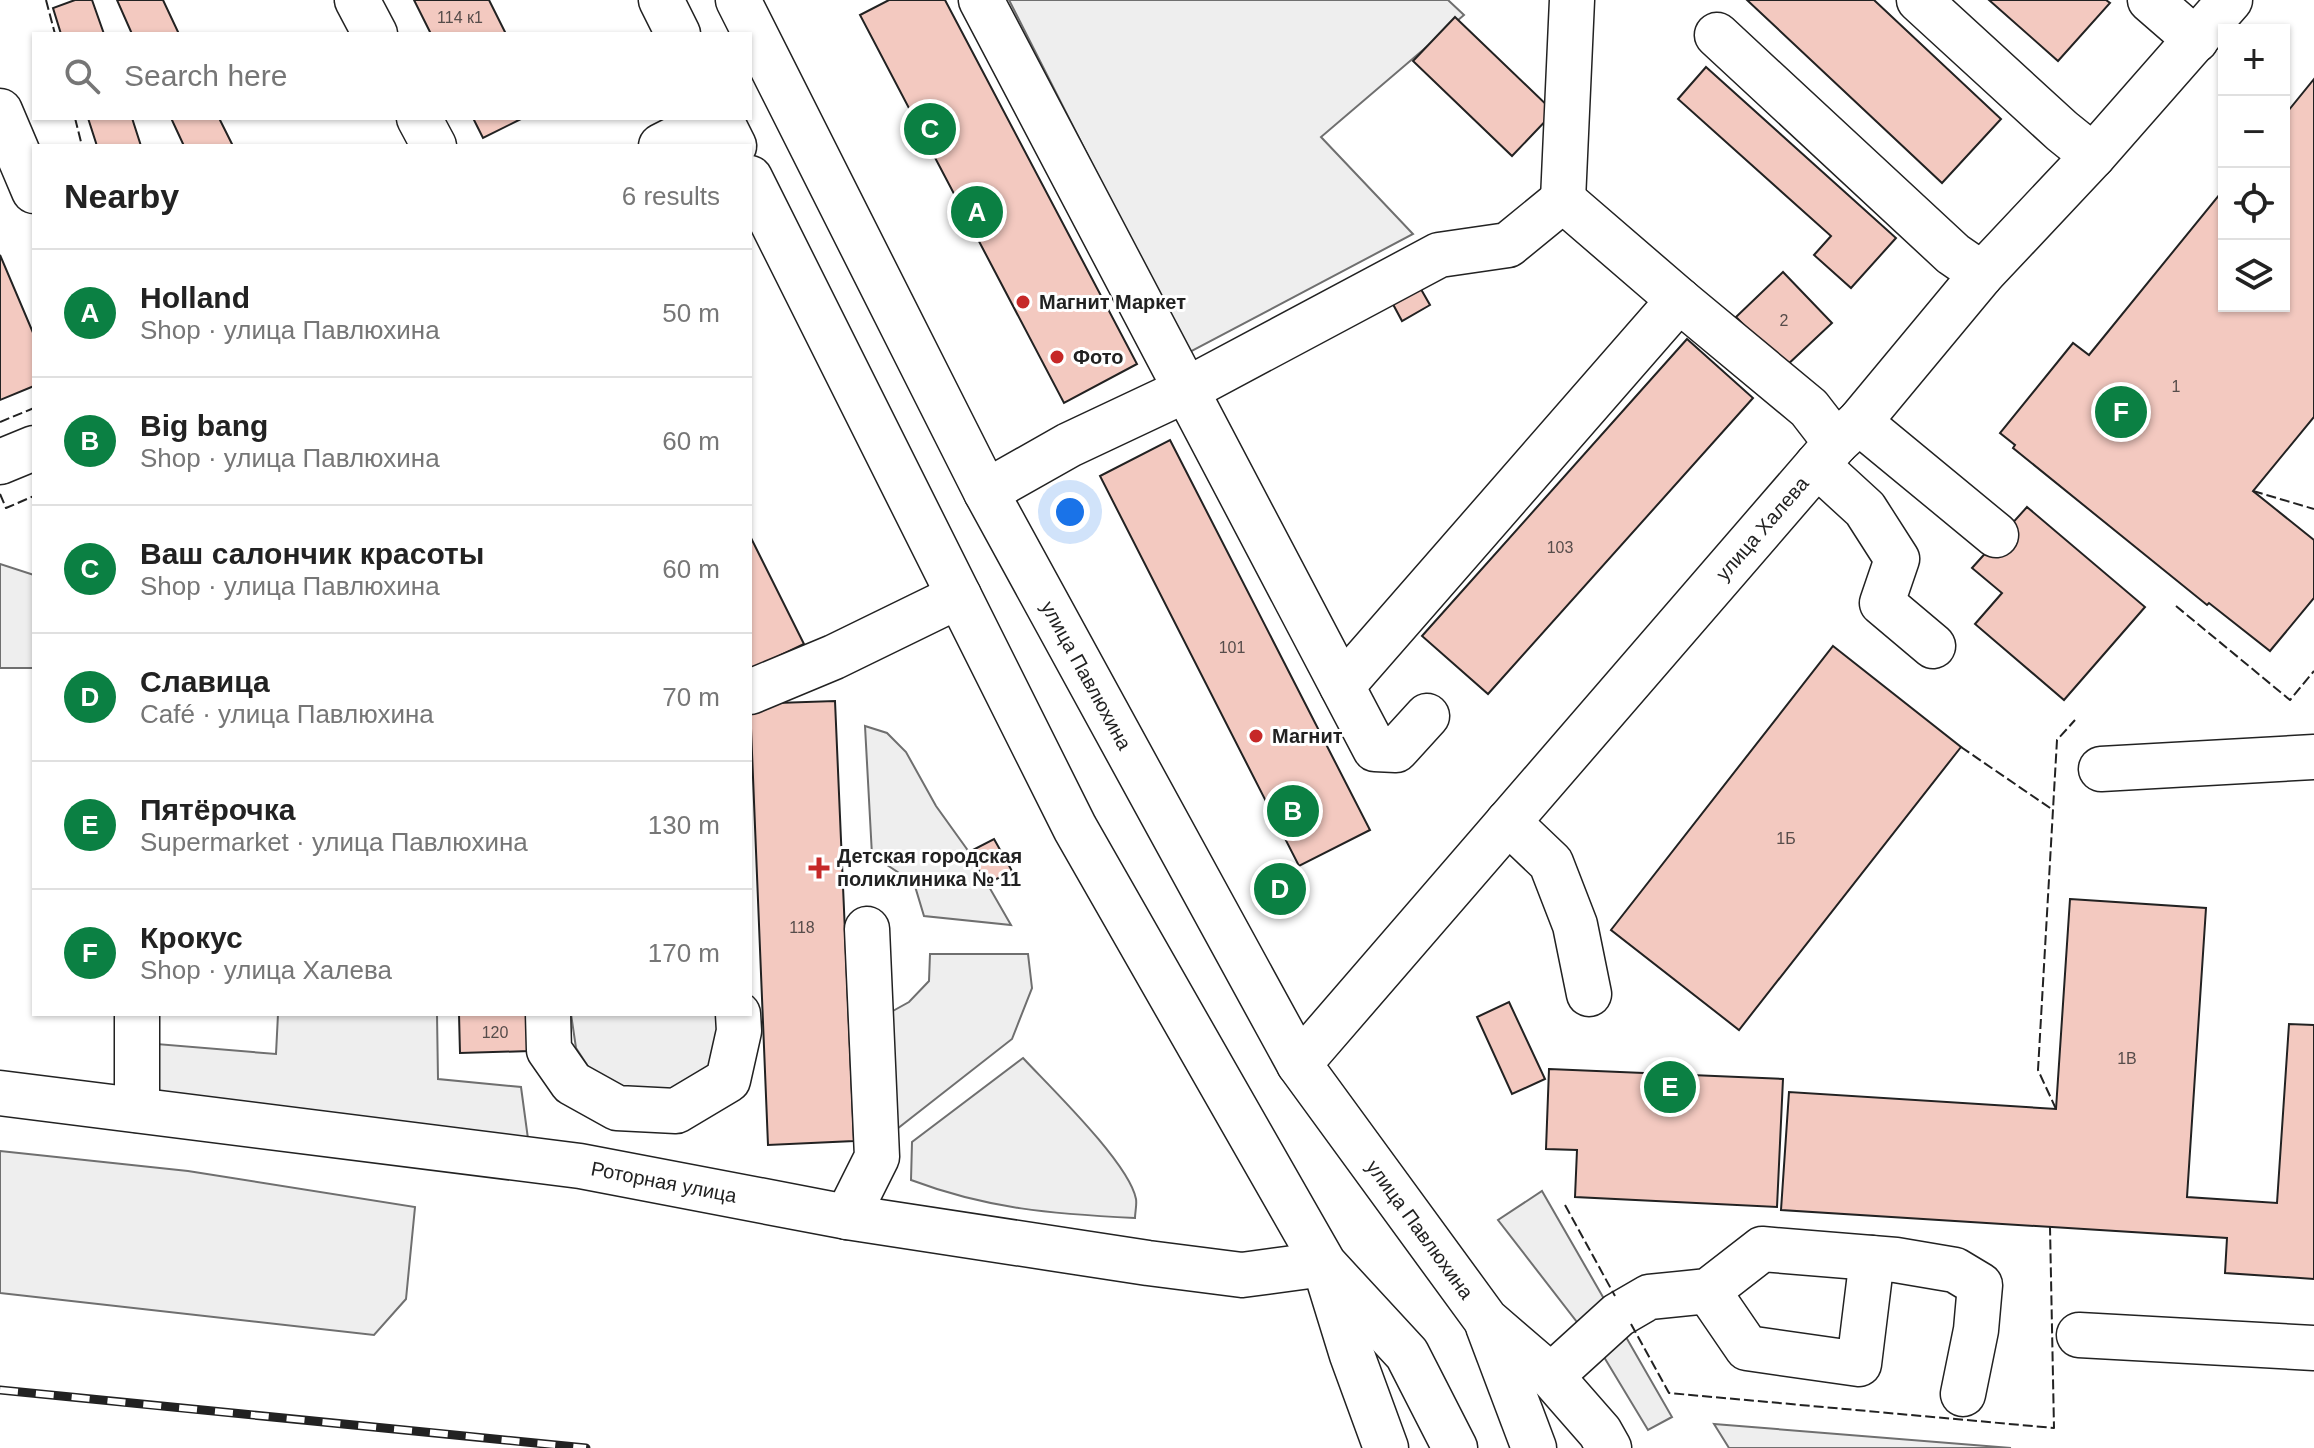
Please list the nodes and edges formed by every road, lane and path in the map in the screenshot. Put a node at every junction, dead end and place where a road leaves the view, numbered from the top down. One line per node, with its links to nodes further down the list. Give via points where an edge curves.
1 (357, 0): 9 (main road)
2 (661, 0): 10 (main road)
3 (739, 0): 30 (main road, улица Павлюхина)
4 (981, 0): 26 (main road)
5 (1572, 0): 23 (main road)
6 (1919, 0): 20 (main road)
7 (2150, 0): 12 (main road)
8 (2230, 0): 12 (main road, улица Халева)
9 (374, 32)
10 (677, 32)
11 (1717, 35): 24 (main road, via 1953,254)
12 (2196, 40): 20 (main road, улица Халева)
13 (0, 111): 22 (main road)
14 (420, 120): 17 (main road)
15 (714, 120): 18 (main road)
16 (719, 120): 19 (main road)
17 (433, 144)
18 (665, 144)
19 (733, 144)
20 (2093, 156): 24 (main road, улица Халева)
21 (752, 182): 32 (main road)
22 (32, 186)
23 (1563, 200): 25 (main road); 26 (main road, via 1508,245 1439,255)
24 (1982, 274): 27 (main road, улица Халева)
25 (1679, 300): 27 (main road, via 1809,408); 34 (main road)
26 (1188, 389): 30 (main road, via 1069,445); 34 (main road)
27 (1837, 444): 31 (main road); 33 (main road, via 1865,509 1897,559 1882,603); 39 (main road, улица Халева)
28 (32, 449): 29 (main road)
29 (0, 462)
30 (986, 492): 45 (main road, улица Павлюхина)
31 (1996, 535)
32 (959, 596): 35 (main road); 50 (main road, via 1075,828)
33 (1933, 646)
34 (1342, 686): 36 (main road, via 1375,749 1396,750)
35 (752, 691)
36 (1427, 716)
37 (2314, 757): 38 (main road)
38 (2101, 769)
39 (1508, 822): 41 (main road, via 1551,863 1575,925); 45 (main road, улица Халева)
40 (867, 929): 48 (main road, via 877,1157)
41 (1589, 994)
42 (137, 1016): 47 (main road)
43 (548, 1016): 44 (main road, via 549,1050 572,1083 617,1108 676,1111 728,1080)
44 (738, 1016)
45 (1299, 1064): 52 (main road, улица Павлюхина)
46 (0, 1093): 47 (main road, Роторная улица)
47 (137, 1110): 48 (main road, Роторная улица, via 580,1166)
48 (847, 1217): 50 (main road, Роторная улица, via 1242,1275)
49 (1872, 1258): 51 (main road, via 1762,1249); 51 (main road, via 1859,1364 1747,1348); 56 (main road, via 1955,1270 1980,1285)
50 (1324, 1264): 57 (main road); 58 (main road, via 1407,1354)
51 (1708, 1291): 55 (main road, via 1649,1297 1618,1315)
52 (1486, 1320): 55 (main road, улица Павлюхина); 59 (main road, улица Павлюхина)
53 (2079, 1335): 54 (main road)
54 (2314, 1348)
55 (1551, 1376): 60 (main road, улица Павлюхина)
56 (1963, 1394)
57 (1386, 1448)
58 (1455, 1448)
59 (1534, 1448)
60 (1609, 1448)

